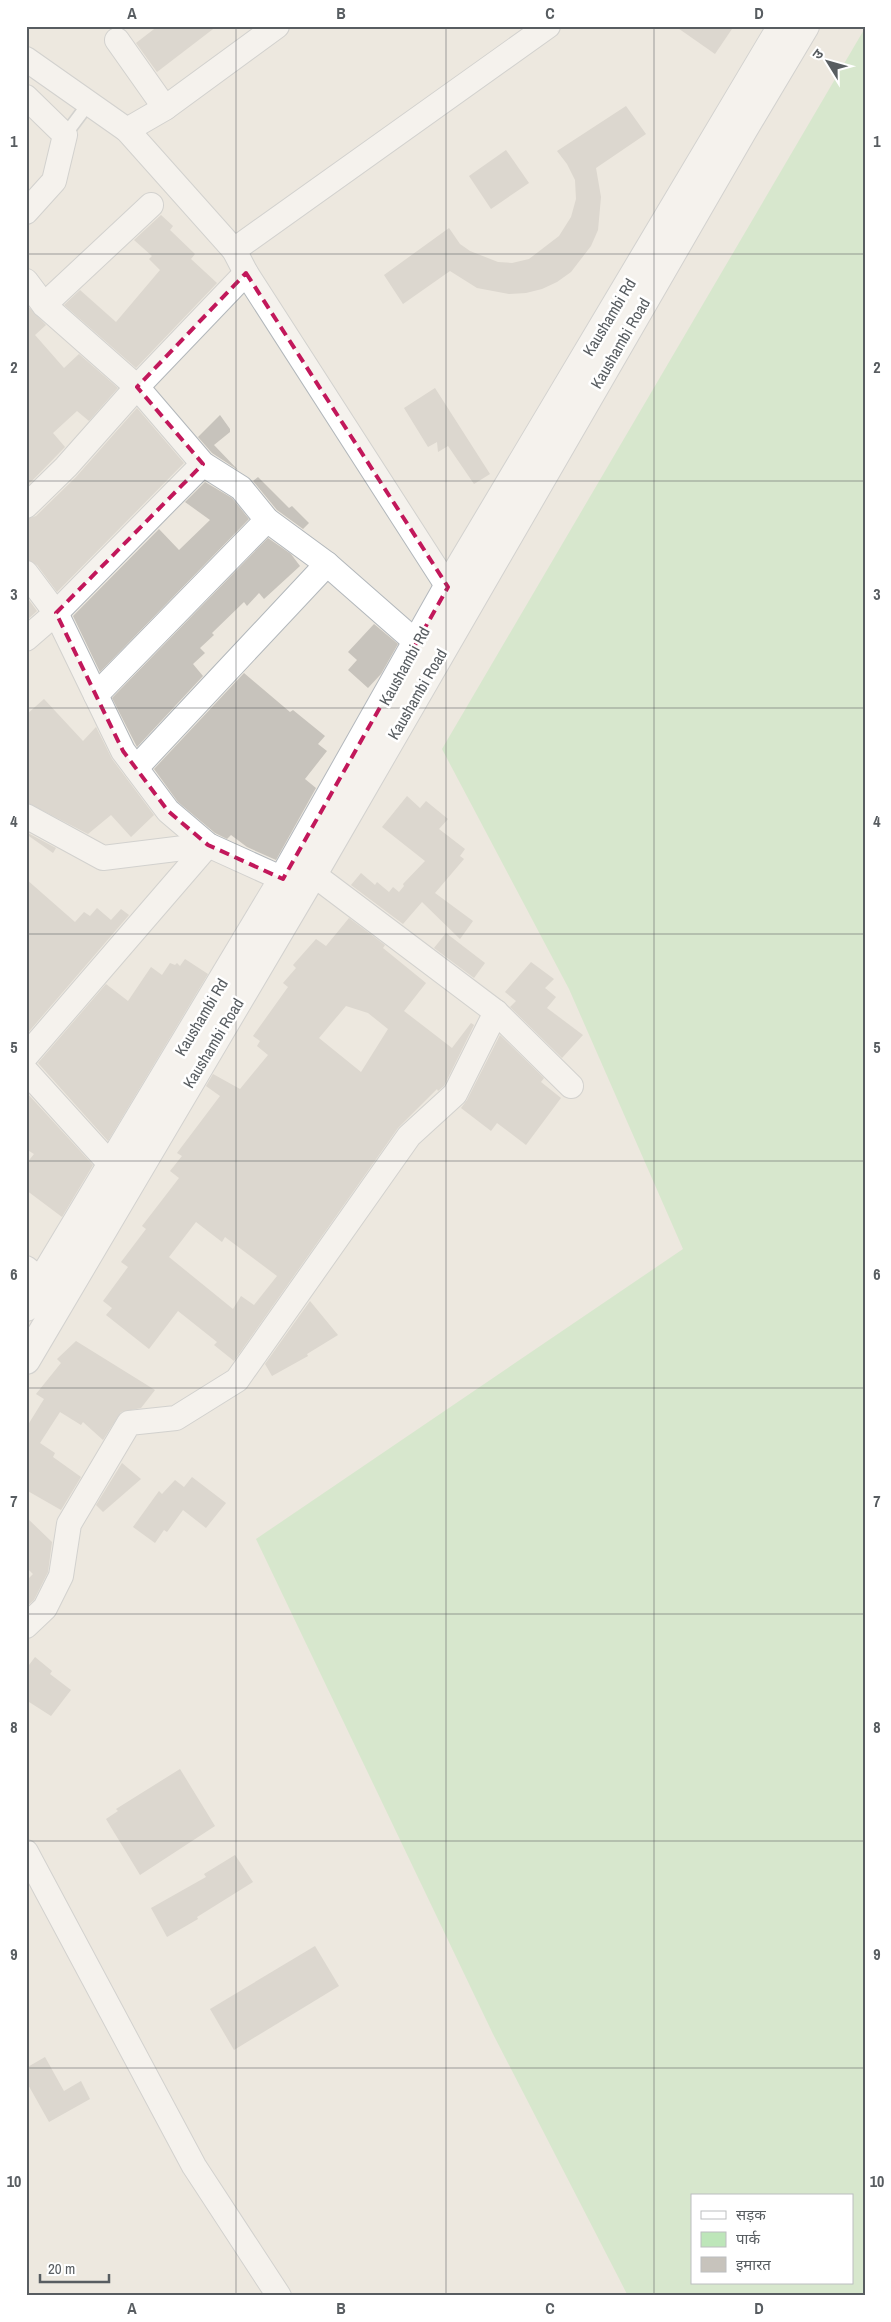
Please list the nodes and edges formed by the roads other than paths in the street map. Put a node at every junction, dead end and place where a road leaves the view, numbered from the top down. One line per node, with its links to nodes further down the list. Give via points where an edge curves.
1 (548, 26): 14 (street)
2 (782, 26): 24 (main road, Kaushambi Rd)
3 (805, 26): 32 (main road, Kaushambi Road)
4 (263, 30): 9 (street)
5 (117, 40): 9 (street)
6 (26, 59): 8 (street)
7 (26, 97): 11 (street)
8 (89, 103): 10 (street); 11 (lane)
9 (165, 108): 10 (street)
10 (127, 130): 14 (street)
11 (65, 135): 13 (street, via 54,181)
12 (151, 205): 17 (street)
13 (26, 212)
14 (234, 250): 15 (street)
15 (246, 273): 18 (street); 24 (street)
16 (26, 281): 17 (street)
17 (44, 305): 18 (street)
18 (137, 386): 19 (street); 20 (street, via 66,467)
19 (203, 464): 21 (street, via 241,488); 25 (street)
20 (26, 506)
21 (267, 520): 22 (street); 28 (street)
22 (327, 564): 27 (street); 29 (street)
23 (26, 573): 25 (street)
24 (448, 587): 27 (main road, Kaushambi Rd)
25 (56, 614): 26 (street); 28 (street)
26 (26, 639)
27 (417, 643): 33 (main road, Kaushambi Rd)
28 (96, 695): 29 (street, via 123,751)
29 (136, 768): 31 (street, via 168,811)
30 (26, 816): 31 (street, via 103,858)
31 (208, 845): 33 (street); 35 (street)
32 (313, 874): 34 (street); 41 (main road, Kaushambi Road)
33 (283, 880): 38 (main road, Kaushambi Rd)
34 (496, 1012): 37 (street); 42 (street, via 455,1094 409,1136 237,1380 176,1418 129,1423 69,1524 61,1576 45,1608)
35 (26, 1056)
36 (26, 1071): 38 (street)
37 (572, 1086)
38 (112, 1166): 39 (main road, Kaushambi Rd)
39 (34, 1274): 40 (main road, Kaushambi Rd)
40 (26, 1306)
41 (26, 1360)
42 (26, 1626)
43 (26, 1852): 44 (street, via 194,2166)
44 (279, 2296)

